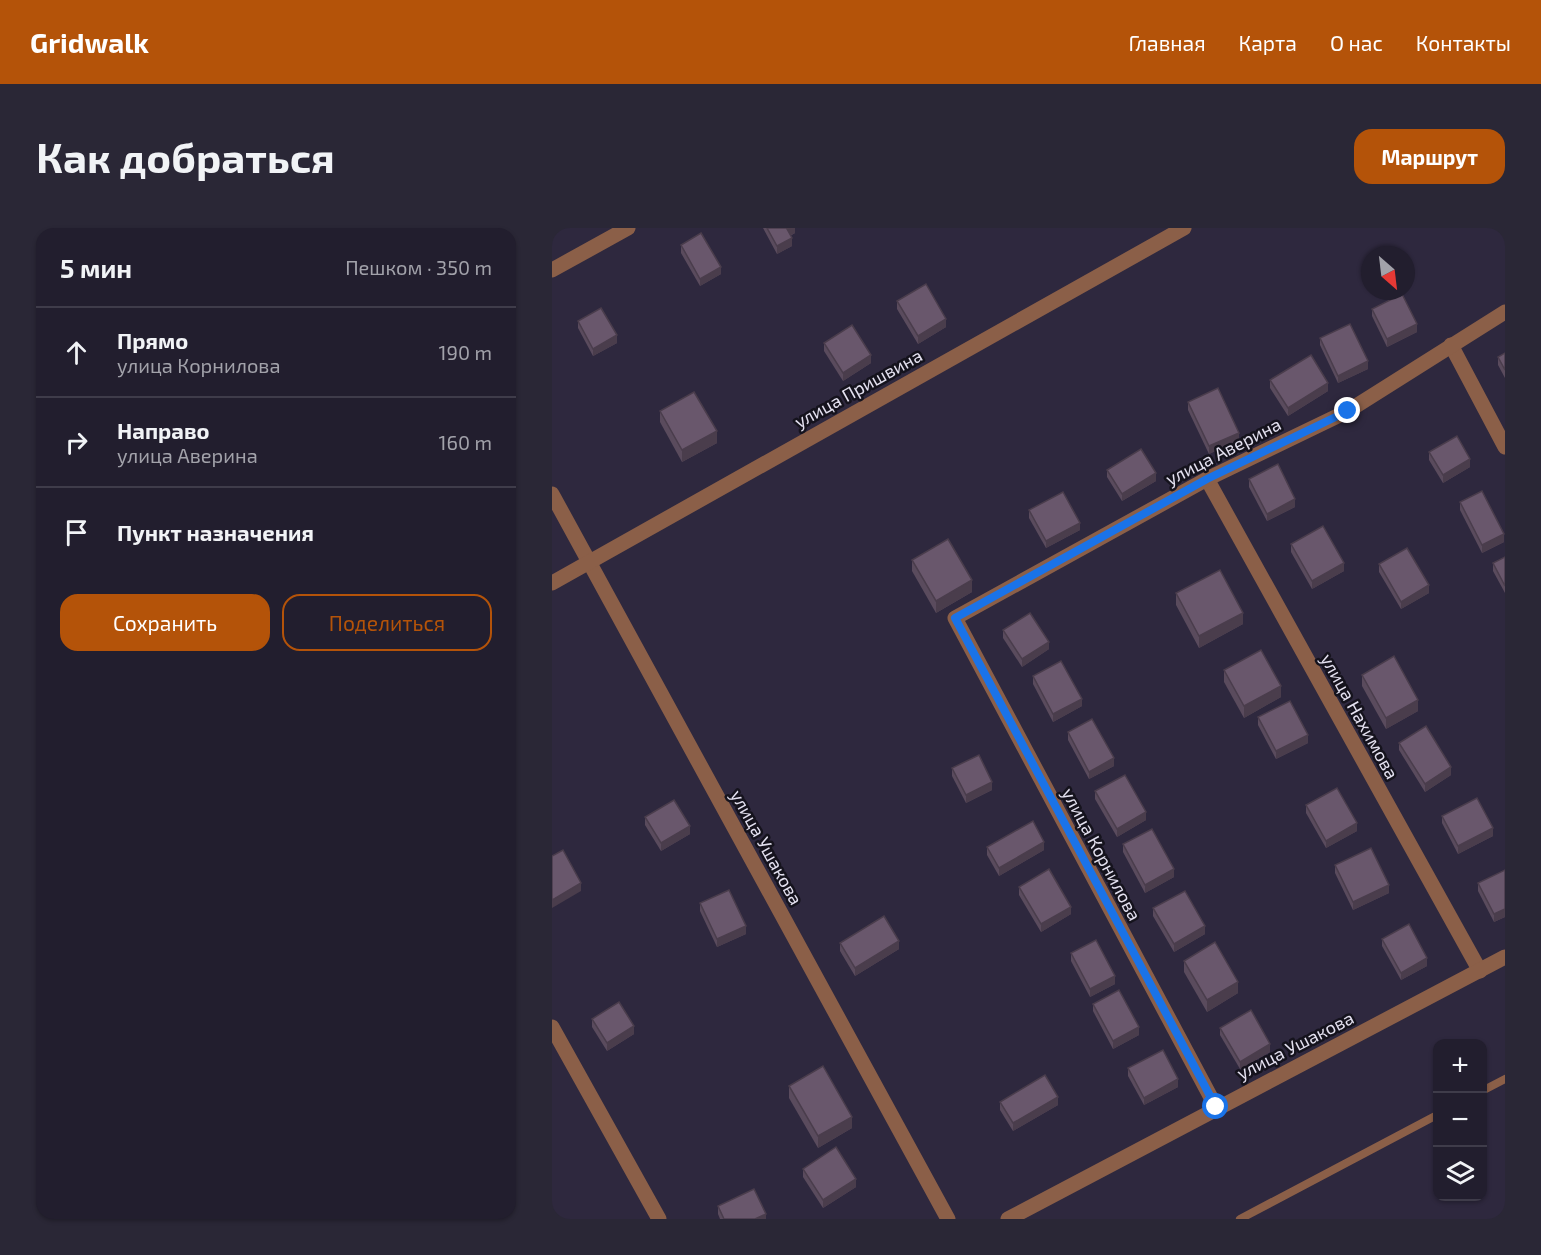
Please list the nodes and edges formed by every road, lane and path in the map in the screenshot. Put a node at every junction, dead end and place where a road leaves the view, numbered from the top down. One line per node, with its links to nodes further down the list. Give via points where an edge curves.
1 (628, 228): 3 (street)
2 (1184, 228): 9 (street, улица Пришвина)
3 (552, 270)
4 (1505, 312): 5 (street, улица Аверина)
5 (1451, 345): 6 (street); 7 (street, улица Аверина, via 1348,411)
6 (1505, 447)
7 (1207, 479): 11 (street, улица Аверина); 13 (street, улица Нахимова)
8 (552, 494): 9 (street, улица Ушакова)
9 (589, 562): 10 (street, улица Пришвина); 20 (street, улица Ушакова)
10 (552, 583)
11 (955, 618): 17 (street, улица Корнилова)
12 (1505, 957): 13 (street, улица Ушакова)
13 (1479, 971): 17 (street, улица Ушакова)
14 (552, 1027): 19 (street)
15 (1505, 1079): 16 (lane)
16 (1487, 1088)
17 (1216, 1107): 21 (street, улица Ушакова)
18 (1433, 1116): 22 (lane)
19 (659, 1219)
20 (948, 1219)
21 (1008, 1219)
22 (1240, 1219)

